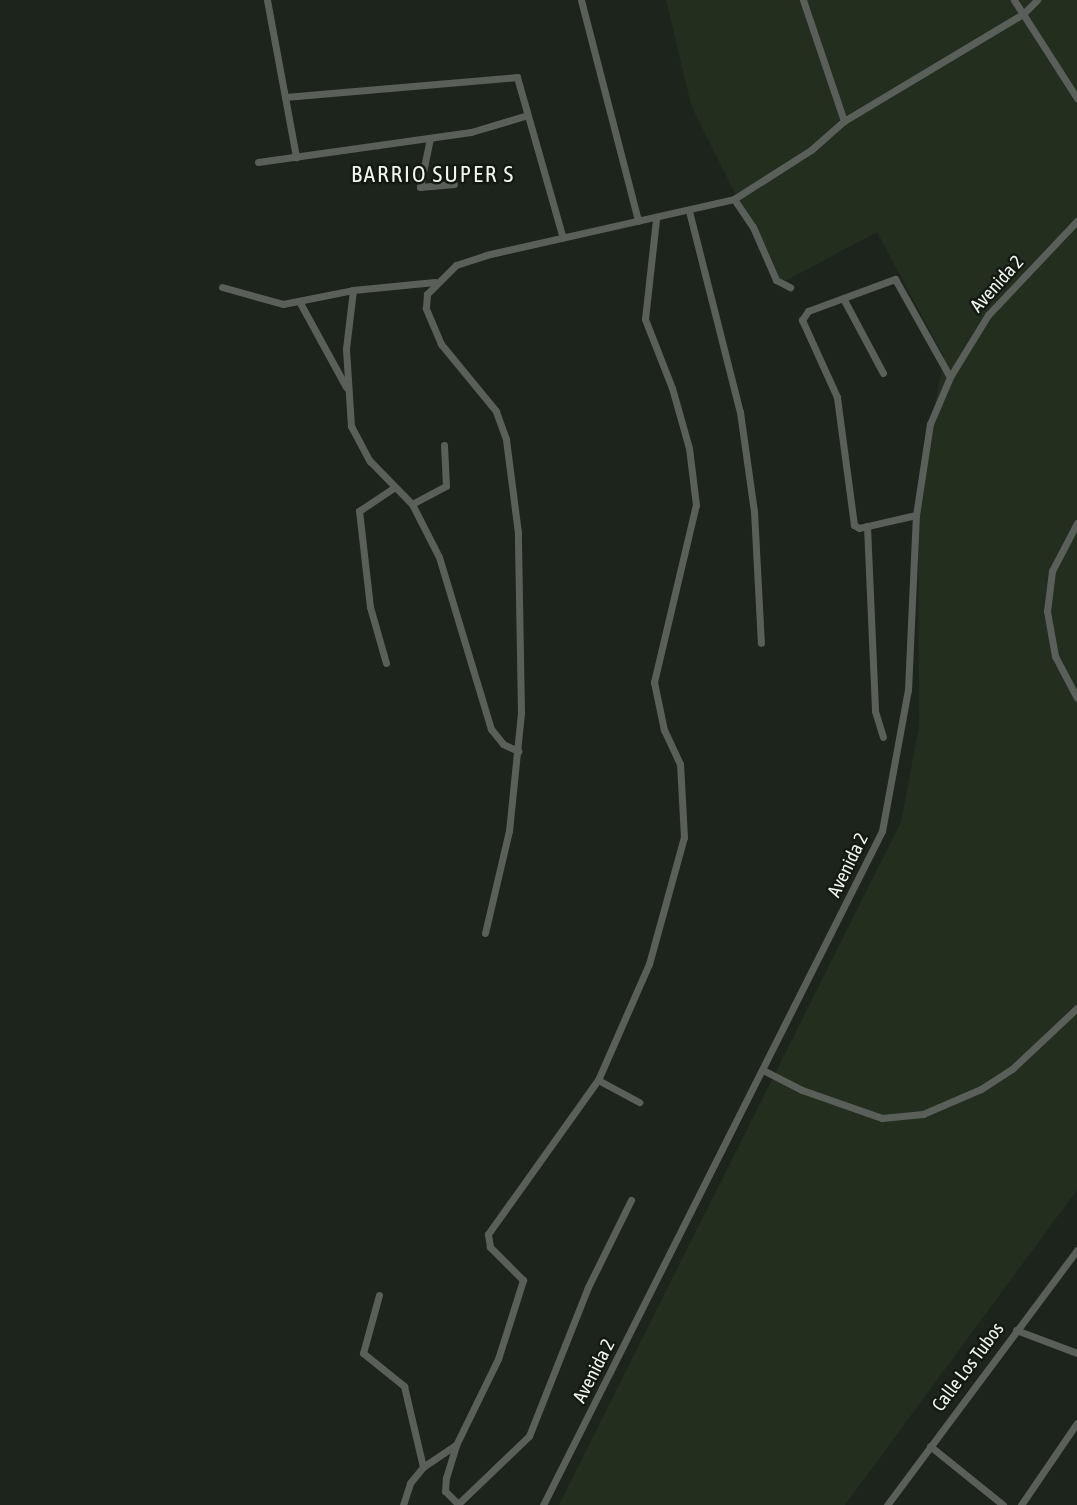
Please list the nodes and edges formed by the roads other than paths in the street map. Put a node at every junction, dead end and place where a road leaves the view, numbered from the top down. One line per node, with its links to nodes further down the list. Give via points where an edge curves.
1 (581, 0): 18 (street)
2 (803, 0): 10 (street)
3 (1014, 0): 6 (street)
4 (1037, 0): 6 (street)
5 (266, 1): 7 (street)
6 (1023, 14): 8 (street); 10 (street)
7 (285, 97): 9 (street, via 517,77); 12 (street)
8 (1077, 98)
9 (528, 115): 11 (street); 20 (street)
10 (844, 121): 15 (street, via 811,150)
11 (430, 138): 12 (street); 14 (street, via 420,187)
12 (296, 157): 13 (street)
13 (258, 162)
14 (454, 184)
15 (734, 199): 16 (street); 23 (street, via 753,228 776,281)
16 (689, 211): 17 (street); 36 (street, via 740,412 754,511)
17 (656, 219): 18 (street); 44 (street, via 645,320 689,448 696,505 654,682 664,730 680,764 684,837 649,964)
18 (638, 221): 20 (street)
19 (1077, 221): 28 (street, Avenida 2, via 988,315)
20 (563, 238): 21 (street, via 456,265)
21 (435, 282): 24 (street); 40 (street, via 426,307 441,344 496,411 506,439 518,533)
22 (222, 287): 26 (street, via 283,304)
23 (790, 287)
24 (353, 290): 26 (street); 29 (street)
25 (844, 298): 27 (street); 28 (street, via 895,279); 35 (street, via 808,312 802,328 837,397 847,448 851,519 859,528)
26 (299, 301): 29 (street)
27 (883, 373)
28 (950, 377): 33 (street, Avenida 2, via 930,424)
29 (346, 388): 31 (street, via 351,426 370,461)
30 (444, 445): 32 (street, via 446,486)
31 (395, 487): 32 (street); 37 (street, via 359,512 370,607)
32 (412, 504): 40 (street, via 439,557 491,729 503,744)
33 (916, 515): 35 (street); 43 (street, Avenida 2, via 908,690 882,831)
34 (1077, 523): 38 (street, via 1052,571 1047,611 1055,656)
35 (867, 526): 39 (street, via 876,719)
36 (761, 643)
37 (386, 663)
38 (1077, 698)
39 (883, 737)
40 (518, 751): 41 (street, via 509,831)
41 (485, 933)
42 (1077, 1007): 43 (street, via 1012,1069 981,1089 923,1114 882,1118 802,1090)
43 (763, 1070): 57 (street, Avenida 2)
44 (598, 1080): 45 (street); 52 (street, via 488,1234 490,1247 523,1280 498,1359)
45 (639, 1102)
46 (632, 1200): 56 (street, via 588,1287 529,1436)
47 (1077, 1250): 49 (street, Calle Los Tubos)
48 (379, 1295): 54 (street, via 363,1353 404,1386)
49 (1016, 1330): 50 (street); 53 (street, Calle Los Tubos)
50 (1077, 1353)
51 (1077, 1423): 60 (street)
52 (456, 1445): 54 (street); 56 (street, via 444,1486)
53 (930, 1446): 58 (street, Calle Los Tubos); 59 (street)
54 (423, 1467): 55 (street, via 410,1483)
55 (404, 1505)
56 (458, 1505)
57 (543, 1505)
58 (887, 1505)
59 (1003, 1505)
60 (1021, 1505)

